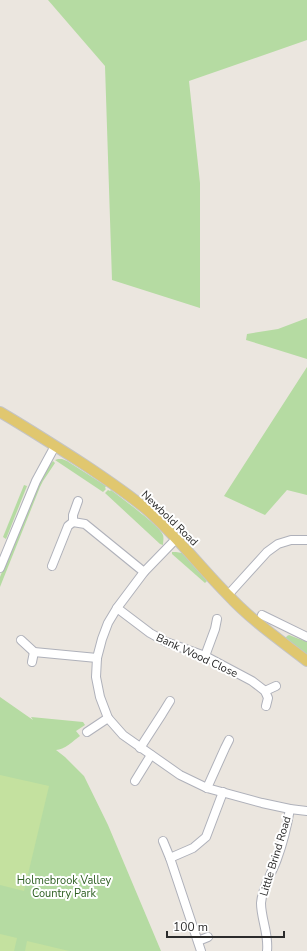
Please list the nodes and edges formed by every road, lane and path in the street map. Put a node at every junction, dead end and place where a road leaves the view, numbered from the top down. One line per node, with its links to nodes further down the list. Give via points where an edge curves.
1 (0, 412): 2 (main road, Newbold Road)
2 (55, 446): 5 (main road, Newbold Road, via 120,489); 8 (street, via 36,480)
3 (78, 501): 4 (street)
4 (73, 522): 7 (street, via 68,526); 9 (street, via 85,524)
5 (176, 539): 9 (street); 10 (main road, Newbold Road)
6 (307, 540): 10 (street, via 291,540 278,544 267,552)
7 (52, 566)
8 (0, 568)
9 (144, 572): 11 (street)
10 (228, 596): 19 (main road, Newbold Road)
11 (117, 608): 17 (street, Bank Wood Close, via 150,633); 18 (street, via 108,623)
12 (262, 615): 14 (street)
13 (217, 619): 17 (street)
14 (307, 637)
15 (21, 640): 16 (street)
16 (34, 652): 18 (street); 20 (street)
17 (205, 656): 22 (street, Bank Wood Close, via 252,681)
18 (97, 658): 25 (street, via 96,677)
19 (307, 661)
20 (32, 662)
21 (276, 686): 22 (street)
22 (265, 691): 24 (street, via 268,698)
23 (170, 701): 28 (street)
24 (266, 706)
25 (108, 718): 26 (street); 28 (street, via 122,735)
26 (87, 732)
27 (229, 740): 30 (street)
28 (140, 748): 29 (street)
29 (151, 755): 32 (street); 33 (street, via 180,775)
30 (219, 761): 31 (street); 33 (street)
31 (228, 765)
32 (135, 781)
33 (207, 788): 34 (street)
34 (223, 792): 35 (street); 38 (street, via 206,838 193,848)
35 (290, 809): 36 (street); 42 (street, Little Brind Road, via 277,861 261,902)
36 (307, 811)
37 (163, 841): 38 (street)
38 (170, 858): 40 (street)
39 (208, 937): 40 (street)
40 (198, 940): 41 (street)
41 (201, 951)
42 (267, 951)

